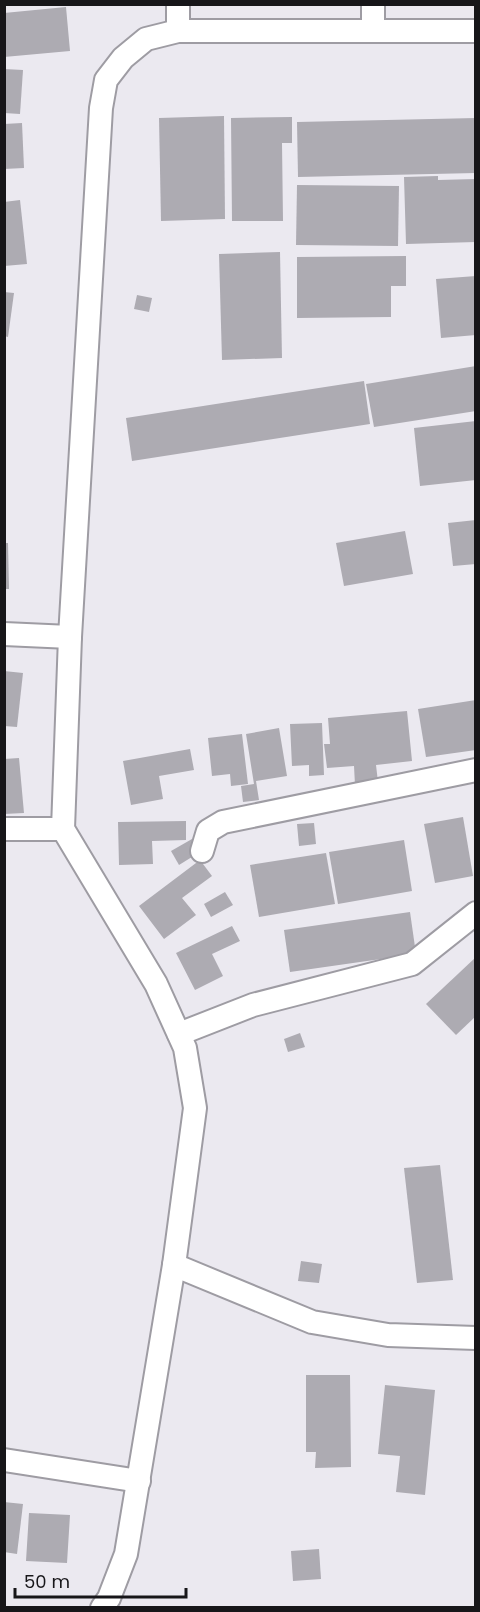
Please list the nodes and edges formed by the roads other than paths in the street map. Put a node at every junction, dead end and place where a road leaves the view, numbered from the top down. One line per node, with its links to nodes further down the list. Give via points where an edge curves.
1 (178, 4): 4 (street)
2 (373, 4): 3 (street)
3 (373, 30): 4 (street); 5 (street)
4 (178, 31): 7 (street, via 146,39 123,58 106,80 101,108)
5 (476, 31)
6 (4, 634): 7 (street)
7 (70, 638): 9 (street)
8 (476, 770): 11 (street, via 223,822 208,831)
9 (63, 829): 10 (street); 13 (street, via 156,984)
10 (4, 830)
11 (202, 851)
12 (476, 913): 13 (street, via 412,964 253,1005)
13 (179, 1034): 14 (street, via 195,1108)
14 (174, 1265): 15 (street, via 312,1322 388,1335); 17 (street)
15 (476, 1338)
16 (4, 1460): 17 (street)
17 (139, 1481): 18 (street, via 126,1554)
18 (102, 1608)

